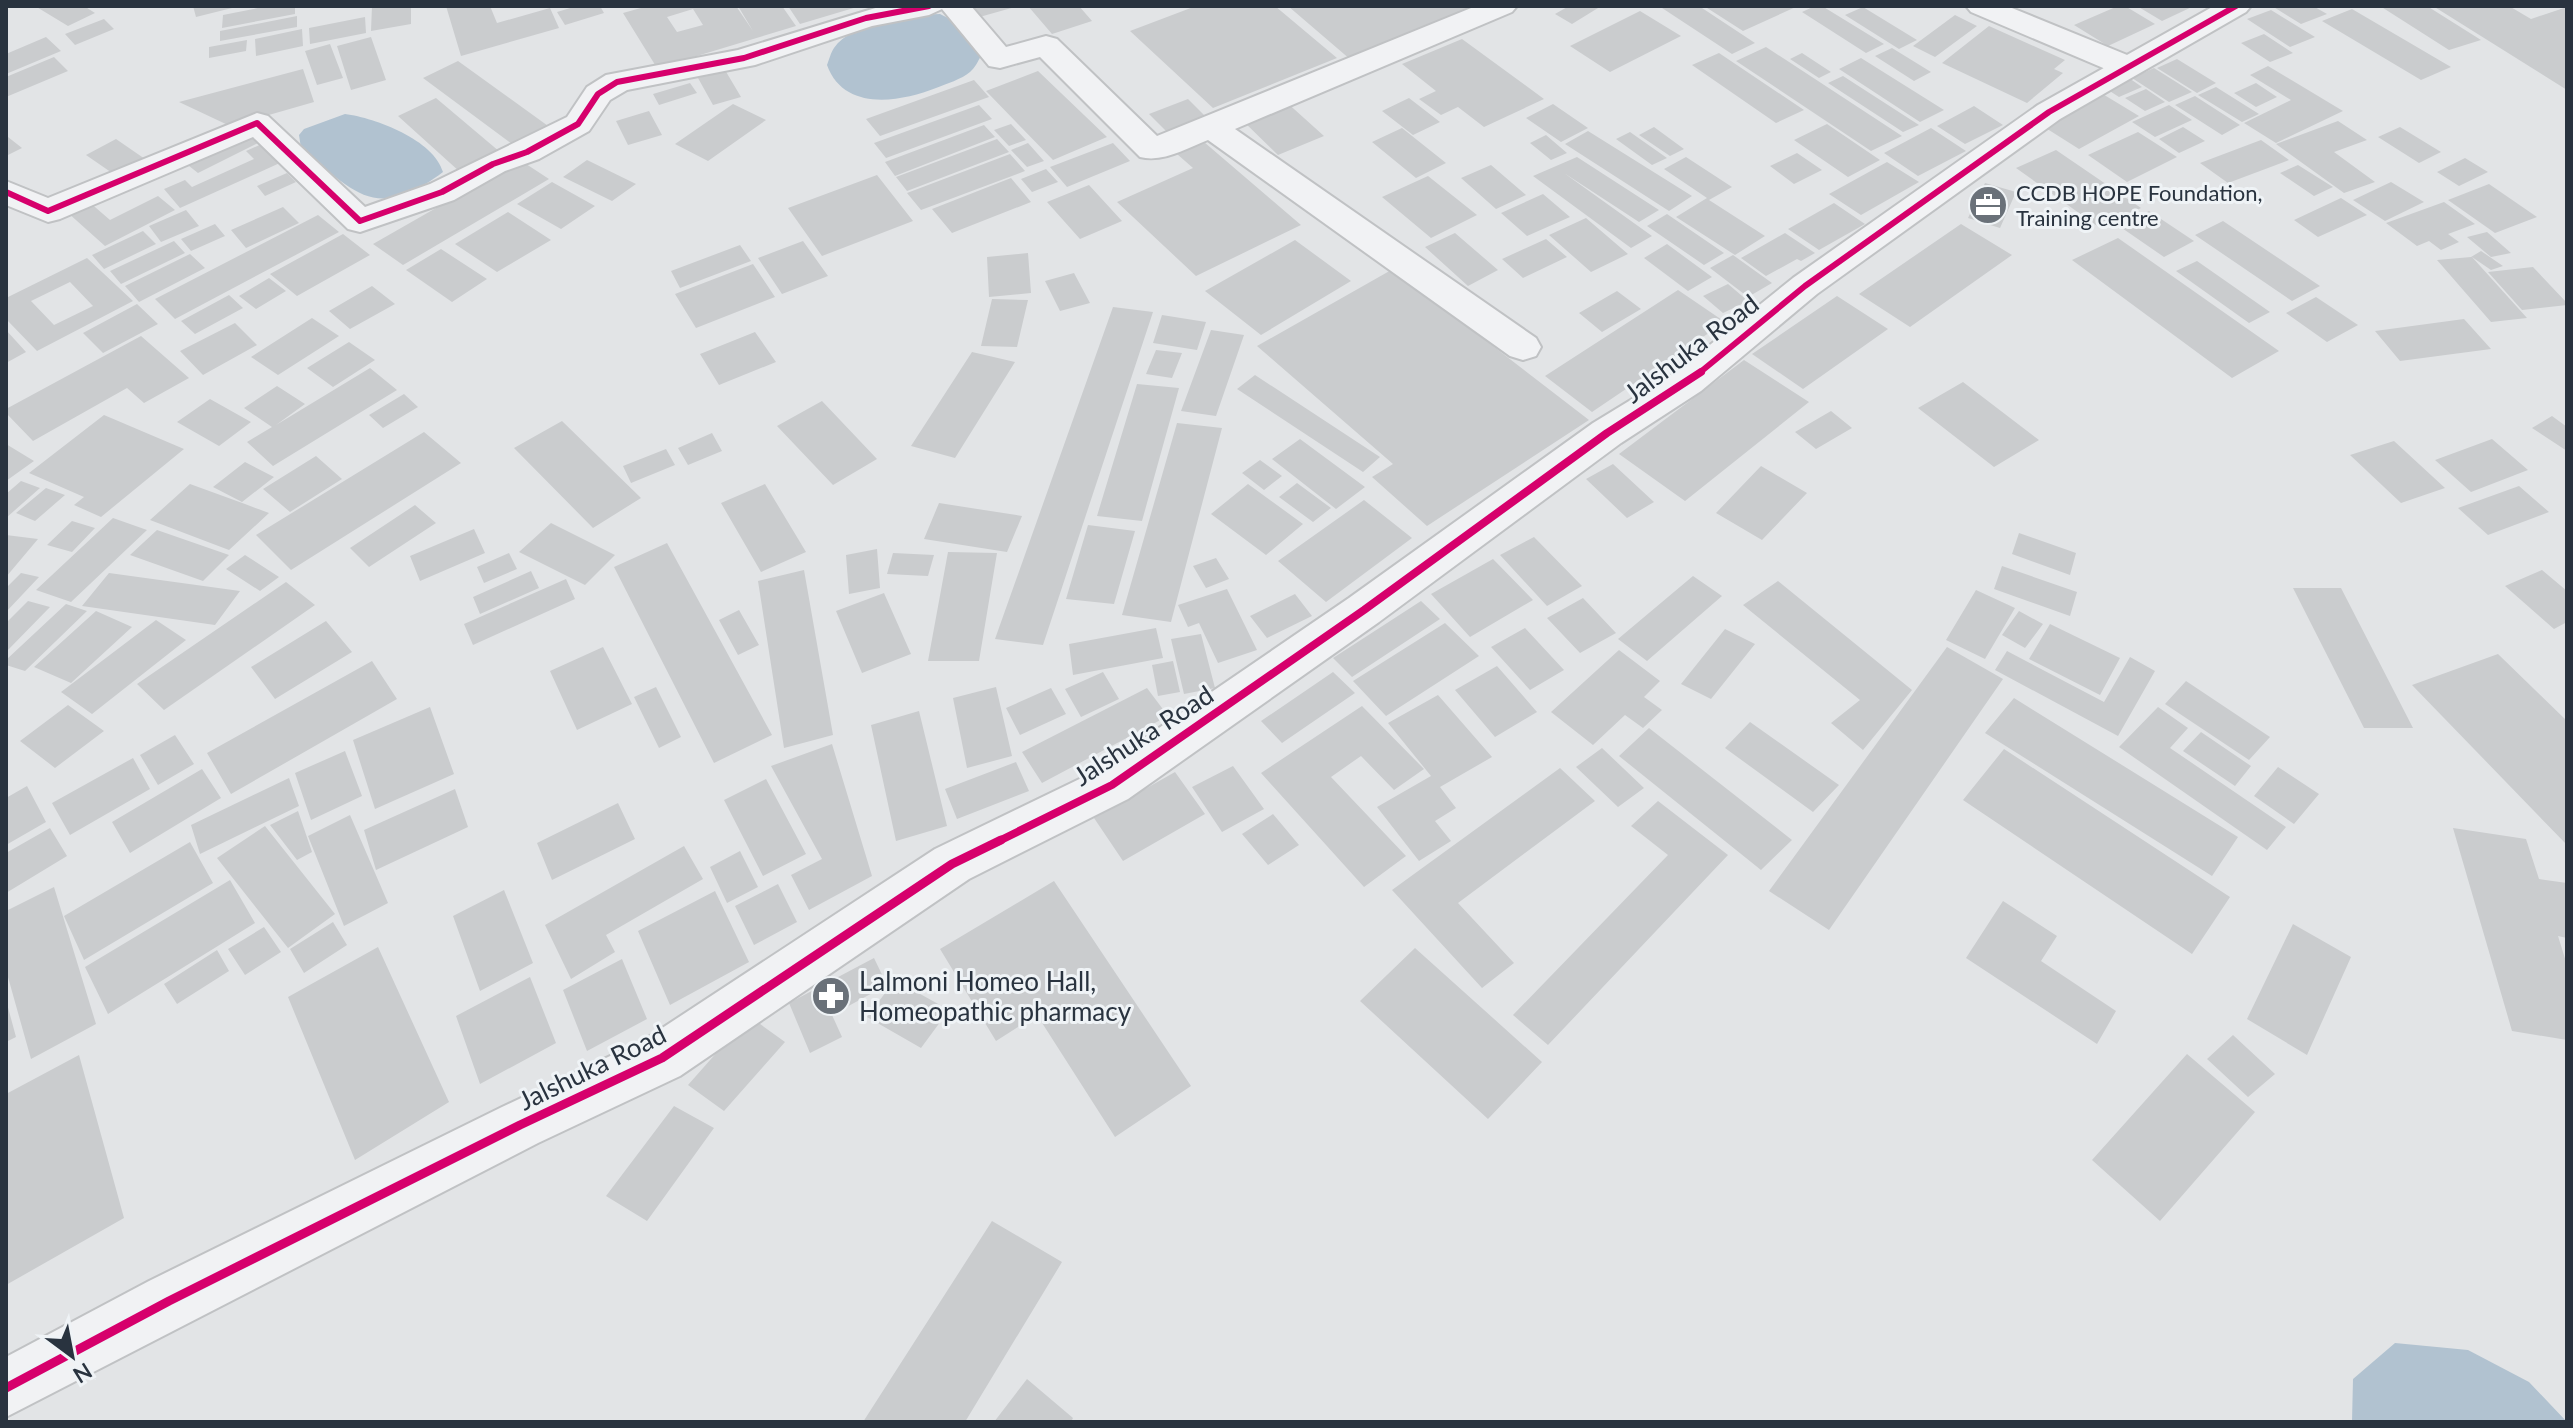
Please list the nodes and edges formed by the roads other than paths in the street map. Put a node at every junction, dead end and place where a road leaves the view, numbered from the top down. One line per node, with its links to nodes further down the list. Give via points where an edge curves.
1 (929, 6): 8 (street, via 866,18 744,58 617,82 598,94 578,124 527,152 442,192 360,221 257,123 48,211)
2 (955, 6): 7 (street, via 1000,59 1046,45 1152,150)
3 (1502, 6): 7 (street)
4 (1981, 6): 6 (street)
5 (2236, 6): 6 (street, Jalshuka Road)
6 (2126, 66): 10 (street, Jalshuka Road, via 1955,177 1805,286 1688,382 1607,433 1112,785 952,864 662,1058 169,1301)
7 (1211, 127): 9 (street)
8 (6, 192)
9 (1523, 347)
10 (6, 1388)

